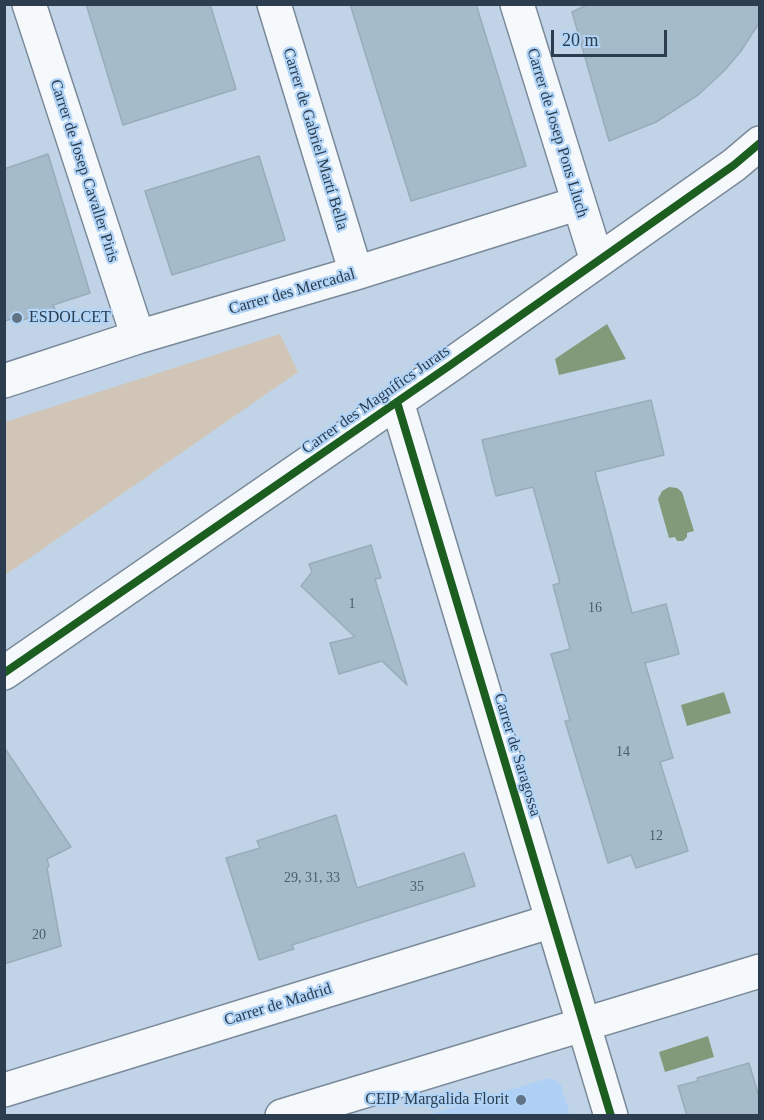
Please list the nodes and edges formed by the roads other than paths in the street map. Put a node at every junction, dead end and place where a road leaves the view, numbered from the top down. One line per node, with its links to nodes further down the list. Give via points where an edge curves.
1 (29, 4): 8 (street, Carrer de Josep Cavaller Piris)
2 (274, 4): 7 (street, Carrer de Gabriel Martí Bella)
3 (517, 4): 5 (street, Carrer de Josep Pons Lluch)
4 (759, 143): 6 (street, Carrer des Magnífics Jurats, via 734,165)
5 (579, 203): 6 (street, Carrer de Josep Pons Lluch); 7 (street, Carrer des Mercadal)
6 (597, 261): 10 (street, Carrer des Magnífics Jurats)
7 (356, 273): 8 (street, Carrer des Mercadal)
8 (138, 337): 9 (street, Carrer des Mercadal)
9 (4, 381)
10 (397, 402): 11 (street, Carrer des Magnífics Jurats); 12 (street, Carrer de Saragossa)
11 (4, 673)
12 (552, 921): 14 (street, Carrer de Saragossa); 15 (street, Carrer de Madrid)
13 (759, 971): 14 (street)
14 (584, 1026): 16 (street); 17 (street, Carrer de Saragossa)
15 (4, 1090)
16 (282, 1116)
17 (611, 1116)

